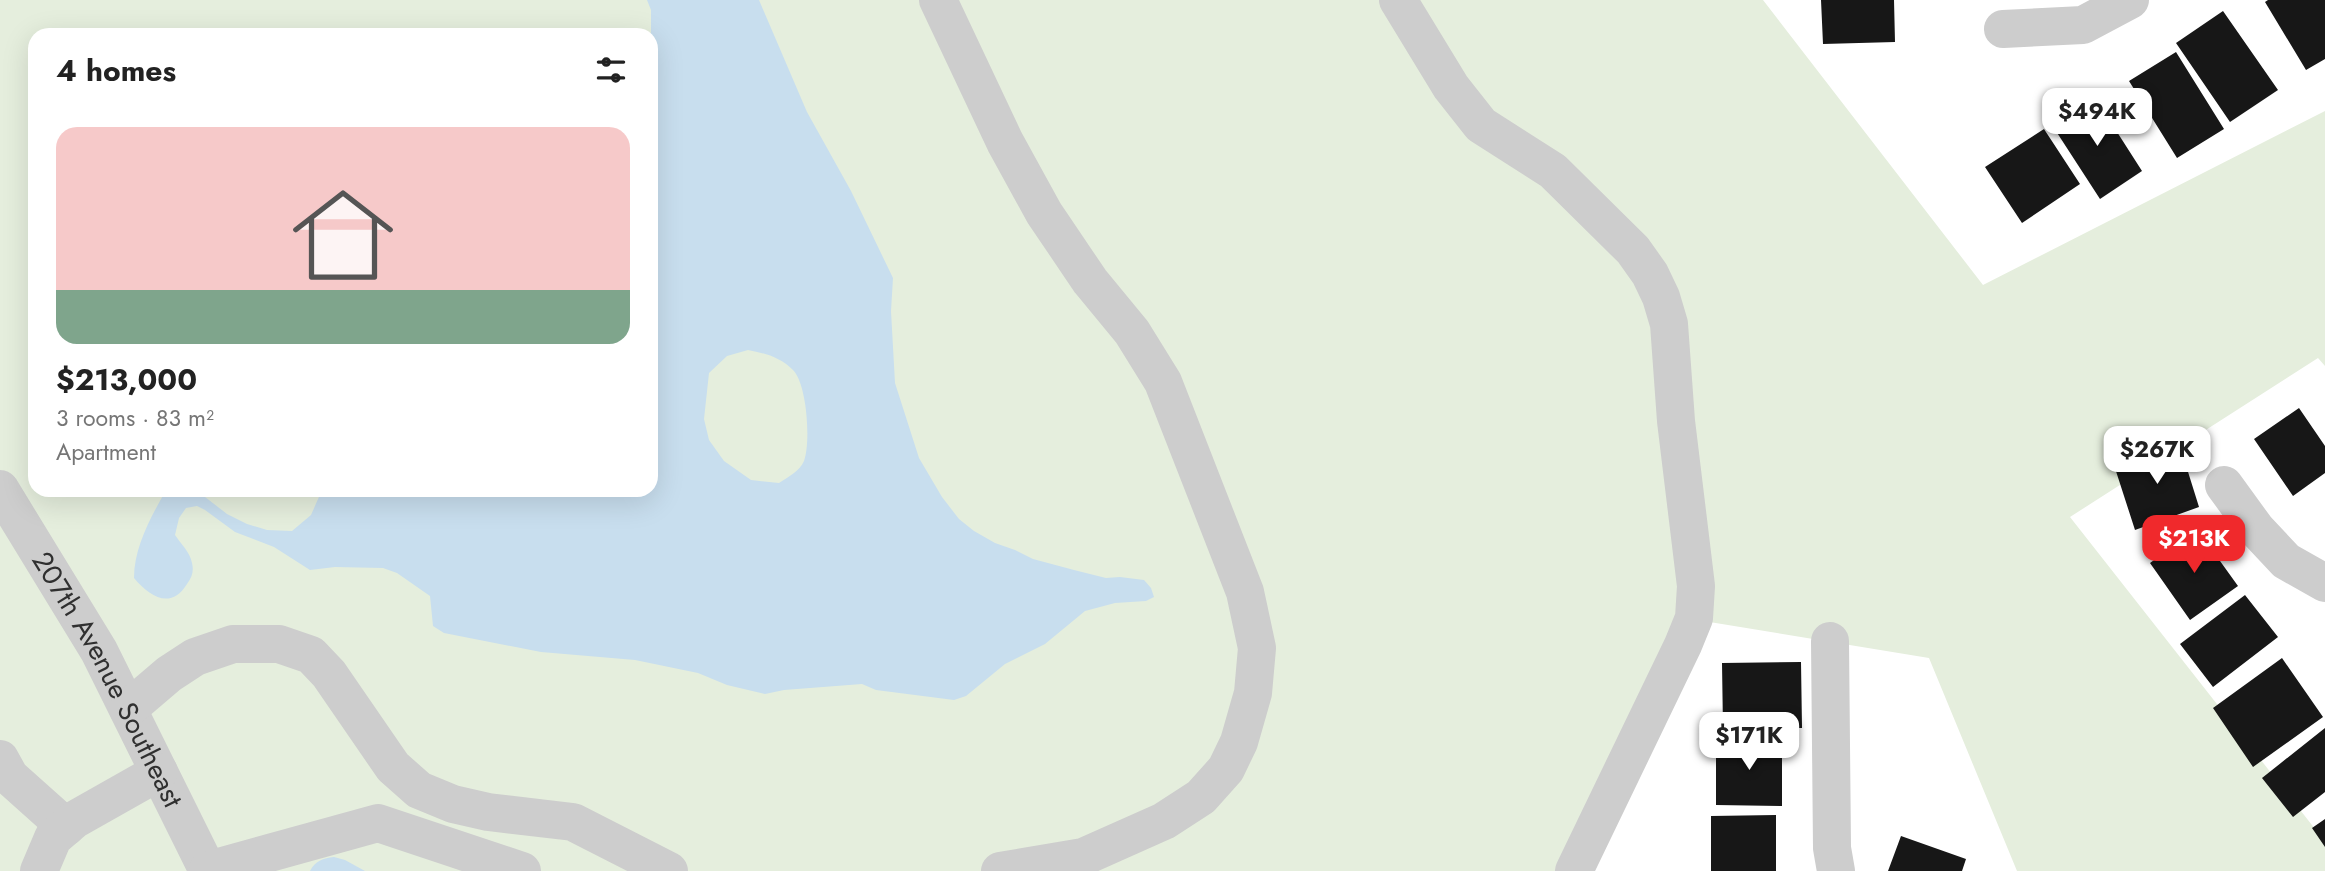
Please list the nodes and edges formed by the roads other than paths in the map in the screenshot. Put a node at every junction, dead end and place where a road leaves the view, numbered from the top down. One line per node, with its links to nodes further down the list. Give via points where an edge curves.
1 (938, 0): 19 (street, via 1044,213 1163,382 1245,592 1256,648 1253,693 1239,742 1226,769 1201,797 1164,821 1083,857)
2 (1398, 0): 20 (street, via 1451,87 1481,125 1553,170 1633,250 1650,274 1669,324 1675,421 1696,586 1693,618)
3 (2130, 0): 4 (street, via 2083,25)
4 (2003, 29)
5 (2224, 485): 7 (street, via 2286,561)
6 (0, 489): 9 (street, 207th Avenue Southeast, via 99,651)
7 (2325, 583)
8 (1830, 641): 21 (street)
9 (128, 709): 11 (street, 207th Avenue Southeast); 12 (street, via 195,657 233,644 279,644 311,655 393,766 419,790)
10 (0, 759): 14 (street, via 10,777)
11 (159, 772): 14 (street); 16 (street, 207th Avenue Southeast)
12 (435, 796): 13 (street); 18 (street, via 488,812 573,822)
13 (378, 823): 16 (street); 17 (street)
14 (66, 827): 15 (street, via 53,838)
15 (39, 871)
16 (208, 871)
17 (522, 871)
18 (669, 871)
19 (1000, 871)
20 (1574, 871)
21 (1836, 871)

